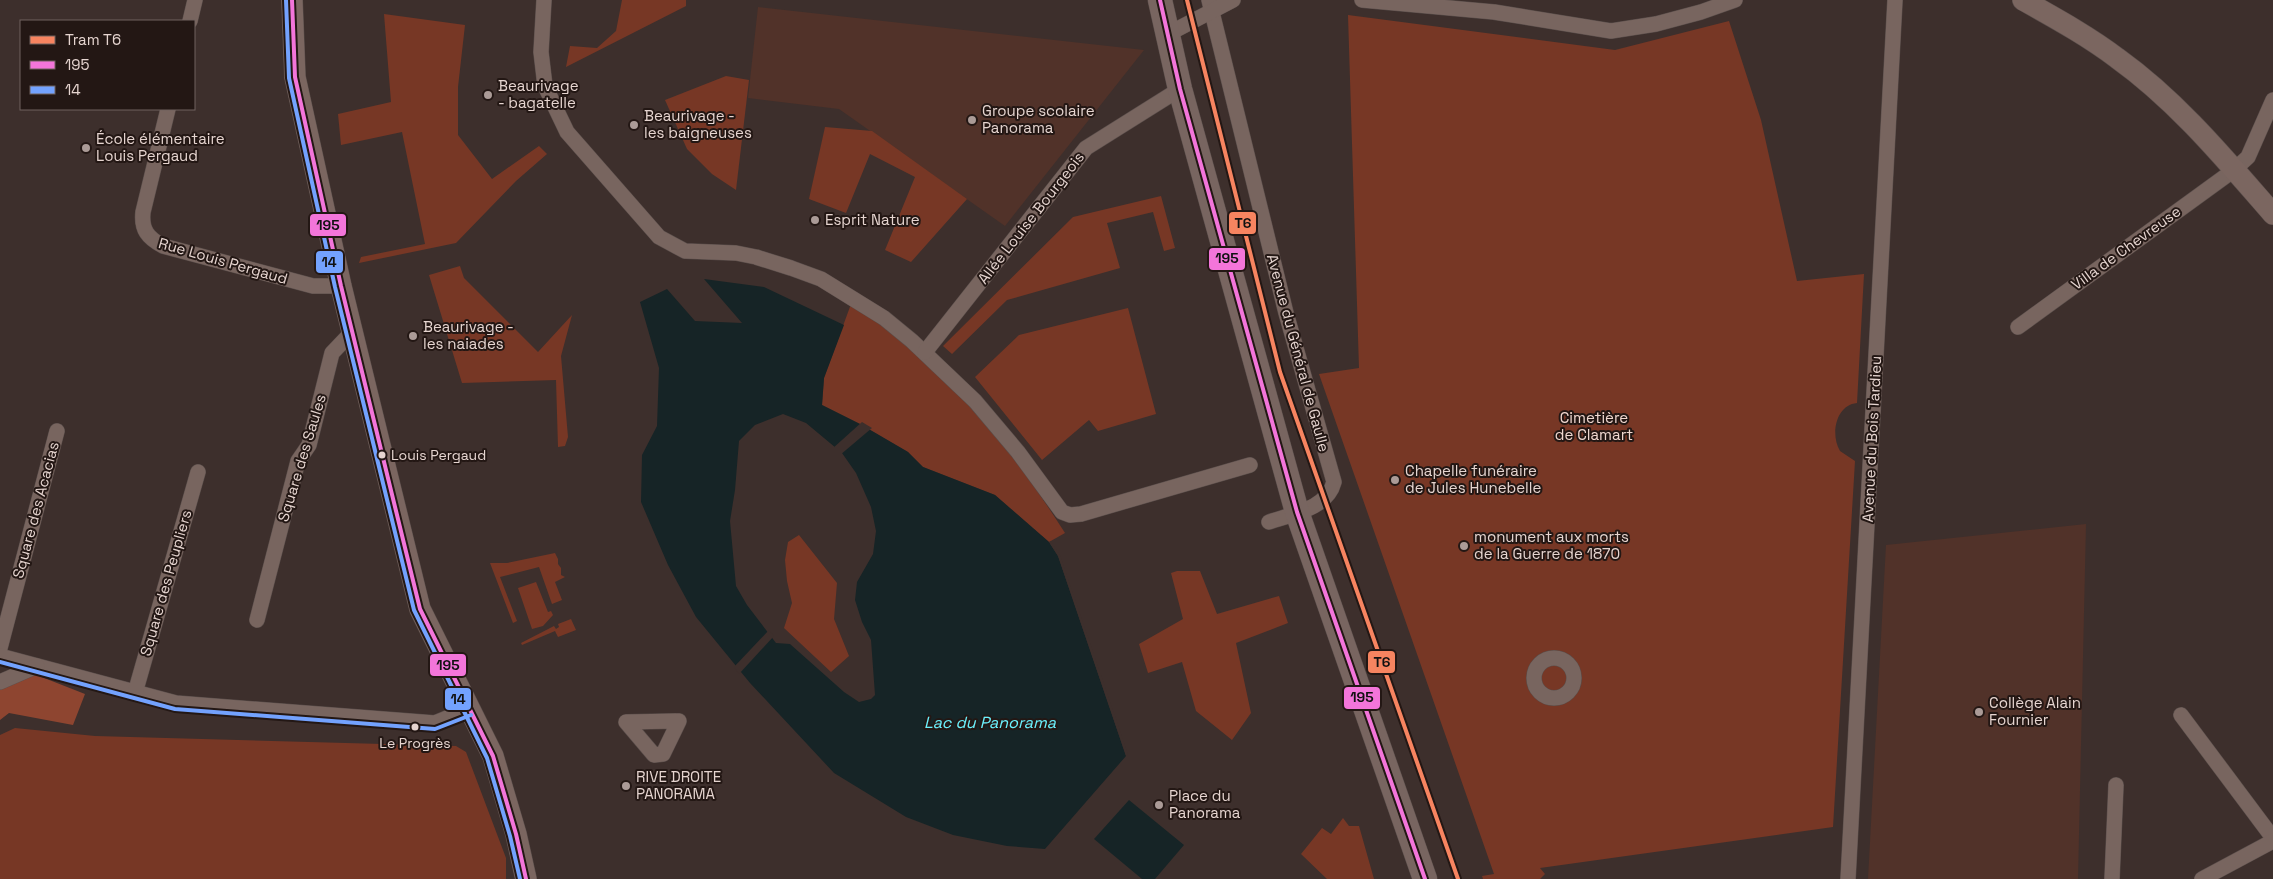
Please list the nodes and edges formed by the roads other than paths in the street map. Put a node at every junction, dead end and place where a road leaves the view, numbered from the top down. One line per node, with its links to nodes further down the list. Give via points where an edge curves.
1 (195, 0): 11 (street)
2 (292, 0): 18 (street, via 296,77)
3 (544, 0): 21 (street, via 541,52 545,86 567,132 659,237 685,251 756,257 821,279 884,318)
4 (1160, 0): 12 (main road)
5 (1233, 0): 10 (street)
6 (1362, 0): 7 (street, via 1494,12 1611,32 1656,24)
7 (1735, 0)
8 (1895, 0): 39 (street, Avenue du Bois Tardieu)
9 (2023, 0): 16 (street, via 2118,58 2183,114)
10 (1210, 6): 12 (street); 25 (street, Avenue du Général de Gaulle, via 1284,304 1334,482 1324,500)
11 (190, 20)
12 (1168, 34): 13 (main road)
13 (1180, 89): 21 (street, Allée Louise Bourgeois, via 1086,148); 25 (main road)
14 (2273, 100): 16 (street, Villa de Chevreuse, via 2248,157)
15 (168, 110): 18 (street, Rue Louis Pergaud, via 143,212 143,228 148,236 163,246 313,286)
16 (2234, 170): 17 (street); 19 (street, Villa de Chevreuse)
17 (2273, 214)
18 (341, 286): 20 (street)
19 (2018, 327)
20 (353, 331): 27 (street, Square des Saules, via 332,353 309,445 298,461); 33 (street, via 420,609)
21 (925, 352): 23 (street, via 975,401 1018,452 1052,501 1062,512 1070,515)
22 (57, 431): 28 (street, Square des Acacias)
23 (1250, 465)
24 (198, 472): 32 (street, Square des Peupliers)
25 (1297, 512): 26 (street, Avenue du Général de Gaulle); 38 (main road)
26 (1269, 522)
27 (257, 620)
28 (0, 648)
29 (0, 656): 30 (street)
30 (37, 666): 31 (street); 32 (street)
31 (0, 682)
32 (135, 693): 33 (street, via 176,703 435,723)
33 (469, 709): 37 (street, via 493,756)
34 (2181, 716): 36 (street)
35 (2116, 785): 40 (street)
36 (2273, 840): 41 (street)
37 (526, 879)
38 (1425, 879)
39 (1848, 879)
40 (2112, 879)
41 (2202, 879)

